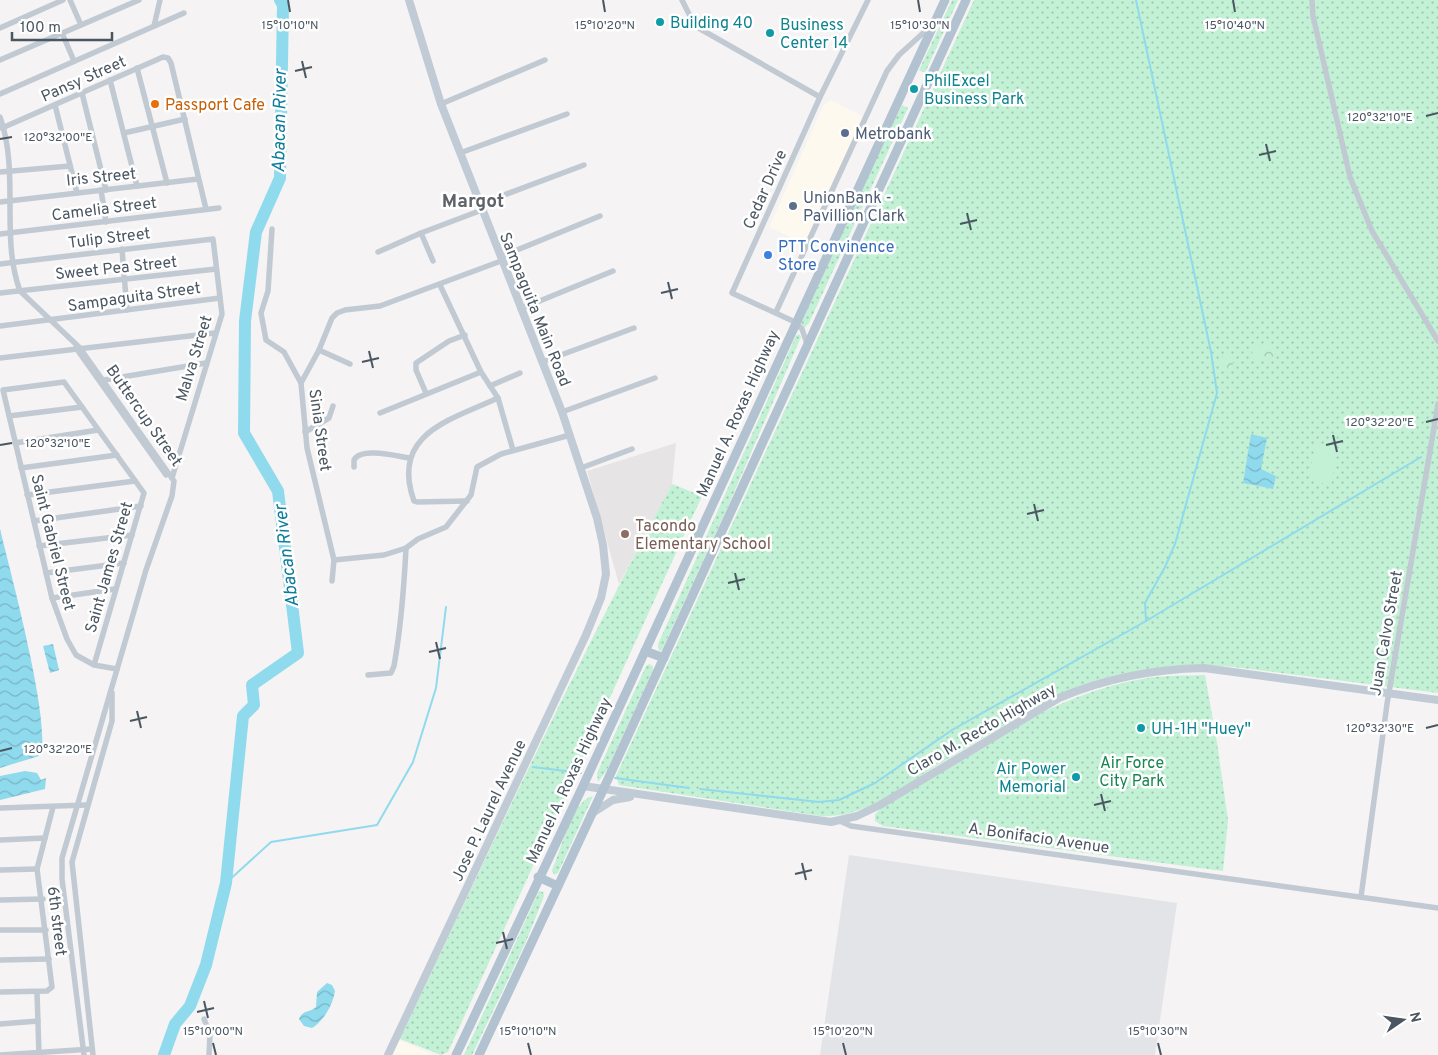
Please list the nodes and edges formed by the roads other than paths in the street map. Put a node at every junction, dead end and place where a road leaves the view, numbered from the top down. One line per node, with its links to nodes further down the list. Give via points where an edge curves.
1 (64, 0): 15 (street)
2 (70, 0): 13 (street)
3 (138, 0): 13 (street)
4 (160, 0): 14 (street)
5 (408, 0): 25 (street, Sampaguita Main Road)
6 (682, 0): 24 (street, via 695,26)
7 (868, 0): 24 (street, Cedar Drive)
8 (945, 0): 12 (main road, Manuel A. Roxas Highway)
9 (966, 0): 75 (main road)
10 (1312, 0): 74 (street, via 1350,177 1372,231)
11 (184, 13): 14 (street)
12 (935, 22): 67 (street, via 887,70); 69 (main road, Manuel A. Roxas Highway)
13 (81, 24): 16 (street)
14 (154, 26): 19 (street)
15 (0, 28)
16 (62, 33): 17 (street); 19 (street)
17 (0, 60)
18 (546, 60): 25 (street)
19 (74, 61): 23 (street)
20 (137, 68): 21 (street, Pansy Street); 29 (street, Pansy Street, via 168,58); 30 (street)
21 (110, 80): 22 (street, Pansy Street); 32 (street)
22 (82, 93): 26 (street, Pansy Street); 40 (street)
23 (0, 94)
24 (820, 97): 67 (street, Cedar Drive, via 732,293)
25 (441, 104): 33 (street, Sampaguita Main Road)
26 (55, 106): 31 (street, Pansy Street); 35 (street)
27 (567, 114): 33 (street)
28 (0, 117): 31 (street, Buttercup Street)
29 (185, 119): 30 (street); 37 (street, Pansy Street)
30 (153, 126): 32 (street); 38 (street)
31 (2, 128): 36 (street, Buttercup Street)
32 (124, 133): 39 (street)
33 (460, 154): 43 (street, Sampaguita Main Road)
34 (584, 165): 43 (street)
35 (70, 166): 36 (street); 41 (street)
36 (3, 172): 42 (street, Buttercup Street)
37 (198, 179): 38 (street, Iris Street); 45 (street, Pansy Street)
38 (167, 183): 39 (street, Iris Street)
39 (138, 186): 40 (street, Iris Street)
40 (104, 190): 41 (street, Iris Street); 47 (street)
41 (77, 193): 42 (street, Iris Street)
42 (3, 201): 50 (street, Buttercup Street)
43 (481, 207): 49 (street); 54 (street, Sampaguita Main Road)
44 (219, 208): 45 (street, Camelia Street)
45 (206, 209): 47 (street, Camelia Street)
46 (600, 216): 54 (street, Sinia Street)
47 (106, 222): 50 (street, Camelia Street)
48 (272, 229): 87 (street, via 268,291 261,313 264,331 266,340 284,352)
49 (421, 233): 53 (street); 55 (street)
50 (3, 234): 56 (street, Buttercup Street)
51 (213, 240): 52 (street, Tulip Street); 58 (street, Malva Street)
52 (122, 248): 56 (street, Tulip Street); 60 (street)
53 (378, 252)
54 (500, 259): 61 (street, Sinia Street); 65 (street, Sampaguita Main Road)
55 (433, 262)
56 (8, 263): 57 (street, Tulip Street); 62 (street, Buttercup Street)
57 (0, 264)
58 (216, 269): 60 (street, Sweet Pea Street); 64 (street, Malva Street)
59 (613, 271): 65 (street)
60 (125, 281): 62 (street, Sweet Pea Street); 66 (street)
61 (440, 285): 73 (street); 77 (street, Sinia Street, via 380,306 338,312 332,318)
62 (20, 291): 63 (street, Sweet Pea Street); 68 (street, Buttercup Street)
63 (0, 293)
64 (220, 298): 66 (street, Sampaguita Street); 72 (street, Malva Street, via 222,314)
65 (520, 309): 79 (street, Sampaguita Main Road)
66 (127, 310): 68 (street, Sampaguita Street)
67 (776, 312): 69 (street)
68 (51, 321): 70 (street, Sampaguita Street); 76 (street, Buttercup Street)
69 (795, 322): 75 (street); 124 (main road, Manuel A. Roxas Highway)
70 (0, 326)
71 (634, 328): 79 (street)
72 (214, 333): 76 (street); 80 (street, Malva Street)
73 (465, 335): 82 (street); 89 (street, via 449,341 416,363)
74 (1438, 342)
75 (807, 344): 125 (main road)
76 (77, 347): 78 (street); 85 (street, Buttercup Street); 109 (street, Buttercup Street)
77 (319, 350): 81 (street); 87 (street, Sinia Street)
78 (0, 358)
79 (542, 362): 94 (street, Sampaguita Main Road)
80 (206, 363): 85 (street); 109 (street, Malva Street)
81 (350, 364)
82 (481, 372): 88 (street); 89 (street)
83 (520, 373): 88 (street)
84 (655, 378): 94 (street)
85 (104, 380): 109 (street, Buttercup Street)
86 (64, 382): 93 (street, Saint James Street); 96 (street, Saint Gabriel Street, via 3,390)
87 (301, 383): 98 (street, Sinia Street)
88 (490, 386): 90 (street)
89 (426, 393): 95 (street)
90 (498, 398): 102 (street); 104 (street, via 441,424 426,434)
91 (1438, 404): 130 (street, Juan Calvo Street)
92 (334, 406): 98 (street, via 329,418)
93 (82, 407): 96 (street); 97 (street, Saint James Street)
94 (562, 412): 99 (street, Sampaguita Main Road)
95 (380, 413)
96 (9, 416): 100 (street, Saint Gabriel Street)
97 (98, 430): 100 (street); 103 (street, Saint James Street)
98 (305, 432): 117 (street, Sinia Street)
99 (570, 436): 102 (street); 107 (street, Sampaguita Main Road)
100 (15, 443): 106 (street, Saint Gabriel Street)
101 (632, 449): 107 (street)
102 (513, 450): 111 (street, via 477,467)
103 (116, 455): 106 (street); 108 (street, Saint James Street)
104 (408, 458): 105 (street, via 380,453 361,454 354,460); 111 (street, via 414,500)
105 (354, 467)
106 (21, 468): 110 (street, Saint Gabriel Street)
107 (581, 468): 120 (street, Sampaguita Main Road, via 604,545)
108 (135, 481): 110 (street); 112 (street, Saint James Street, via 144,493)
109 (172, 481): 127 (street, Malva Street)
110 (28, 495): 113 (street, Saint Gabriel Street)
111 (467, 501): 116 (street, via 446,527)
112 (141, 506): 113 (street); 114 (street, Saint James Street)
113 (34, 521): 115 (street, Saint Gabriel Street)
114 (132, 535): 115 (street); 118 (street, Saint James Street)
115 (40, 546): 119 (street, Saint Gabriel Street)
116 (406, 548): 117 (street, via 384,555); 128 (street, via 404,604 394,666 391,673)
117 (334, 560): 121 (street, Sinia Street)
118 (124, 563): 119 (street); 122 (street, Saint James Street)
119 (46, 573): 123 (street, Saint Gabriel Street)
120 (606, 574): 165 (street, Jose P. Laurel Avenue, via 601,598 586,635)
121 (332, 581)
122 (115, 590): 123 (street); 126 (street, Saint James Street)
123 (52, 598): 126 (street, Saint Gabriel Street, via 76,654)
124 (646, 651): 125 (main road); 132 (main road, Manuel A. Roxas Highway)
125 (664, 658): 133 (main road)
126 (94, 665): 127 (street, Saint Gabriel Street)
127 (117, 670): 129 (street, Malva Street)
128 (368, 674)
129 (112, 690): 135 (street, via 113,716); 136 (street)
130 (1389, 692): 131 (street, Claro M. Recto Highway); 140 (street, Claro M. Recto Highway, via 1204,668 1116,678 1052,702 880,805); 147 (street, Juan Calvo Street)
131 (1438, 700)
132 (583, 786): 133 (street, A. Bonifacio Avenue); 145 (main road, Manuel A. Roxas Highway)
133 (603, 790): 134 (street, A. Bonifacio Avenue); 139 (main road)
134 (637, 796): 139 (street, A. Bonifacio Avenue, via 612,800); 140 (street, A. Bonifacio Avenue, via 819,821)
135 (86, 805): 136 (street); 160 (street, via 71,874)
136 (76, 806): 137 (street); 161 (street, via 61,868)
137 (53, 807): 138 (street); 141 (street, 6th street)
138 (0, 808)
139 (591, 814): 146 (main road)
140 (840, 821): 147 (street, A. Bonifacio Avenue, via 851,826)
141 (45, 838): 142 (street); 143 (street, 6th street)
142 (0, 840)
143 (38, 869): 144 (street); 148 (street, 6th street)
144 (0, 870)
145 (538, 877): 146 (main road); 166 (main road, Manuel A. Roxas Highway)
146 (558, 886): 167 (main road)
147 (1361, 897): 150 (street, A. Bonifacio Avenue)
148 (43, 899): 149 (street); 152 (street, 6th street)
149 (0, 900)
150 (1438, 908)
151 (0, 930): 152 (street)
152 (46, 930): 153 (street, 6th street)
153 (49, 959): 154 (street); 156 (street, 6th street, via 52,987)
154 (0, 960)
155 (0, 992): 156 (street)
156 (37, 992): 158 (street)
157 (204, 1019): 164 (street, via 211,1040)
158 (38, 1021): 159 (street); 162 (street)
159 (0, 1024)
160 (93, 1052): 161 (street)
161 (84, 1053): 162 (street)
162 (39, 1054): 163 (street)
163 (0, 1055)
164 (209, 1055)
165 (388, 1055)
166 (456, 1055)
167 (479, 1055)

